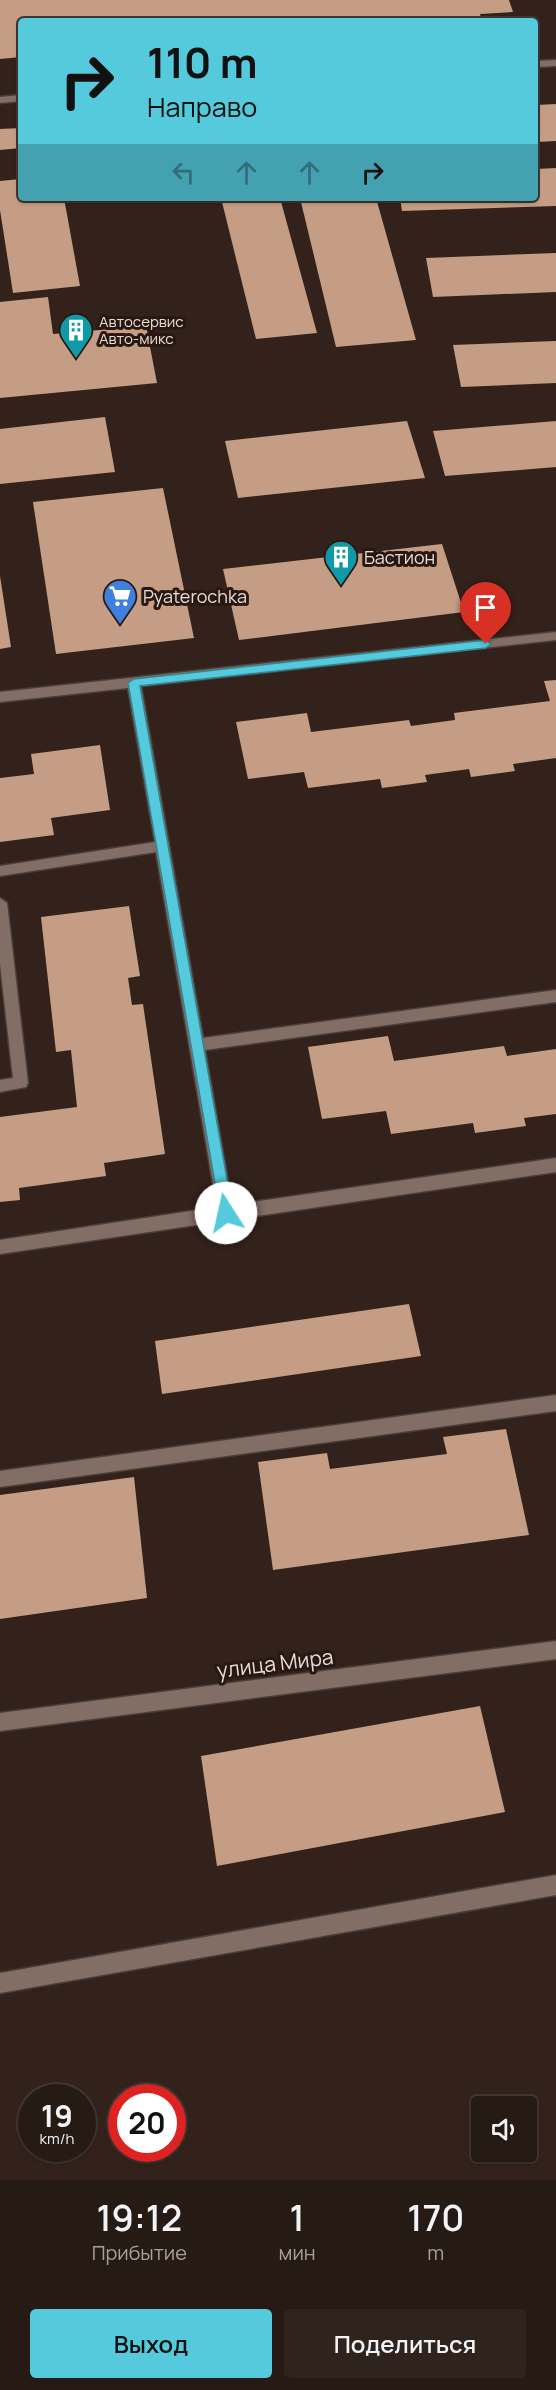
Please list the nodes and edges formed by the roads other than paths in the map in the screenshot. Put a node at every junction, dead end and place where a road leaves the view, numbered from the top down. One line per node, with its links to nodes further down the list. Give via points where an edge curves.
1 (556, 63): 2 (street)
2 (538, 64)
3 (18, 98): 4 (street)
4 (0, 100)
5 (556, 636): 6 (street)
6 (134, 683): 7 (street); 8 (street)
7 (0, 698)
8 (162, 846): 9 (street); 12 (street)
9 (0, 871)
10 (0, 903): 13 (street, via 21,1083)
11 (556, 996): 12 (street)
12 (197, 1045): 15 (street)
13 (0, 1086)
14 (556, 1165): 15 (street)
15 (226, 1213): 16 (street)
16 (0, 1247)
17 (556, 1403): 18 (street)
18 (0, 1479)
19 (556, 1650): 20 (street, улица Мира)
20 (0, 1722)
21 (556, 1885): 22 (street)
22 (0, 1983)

